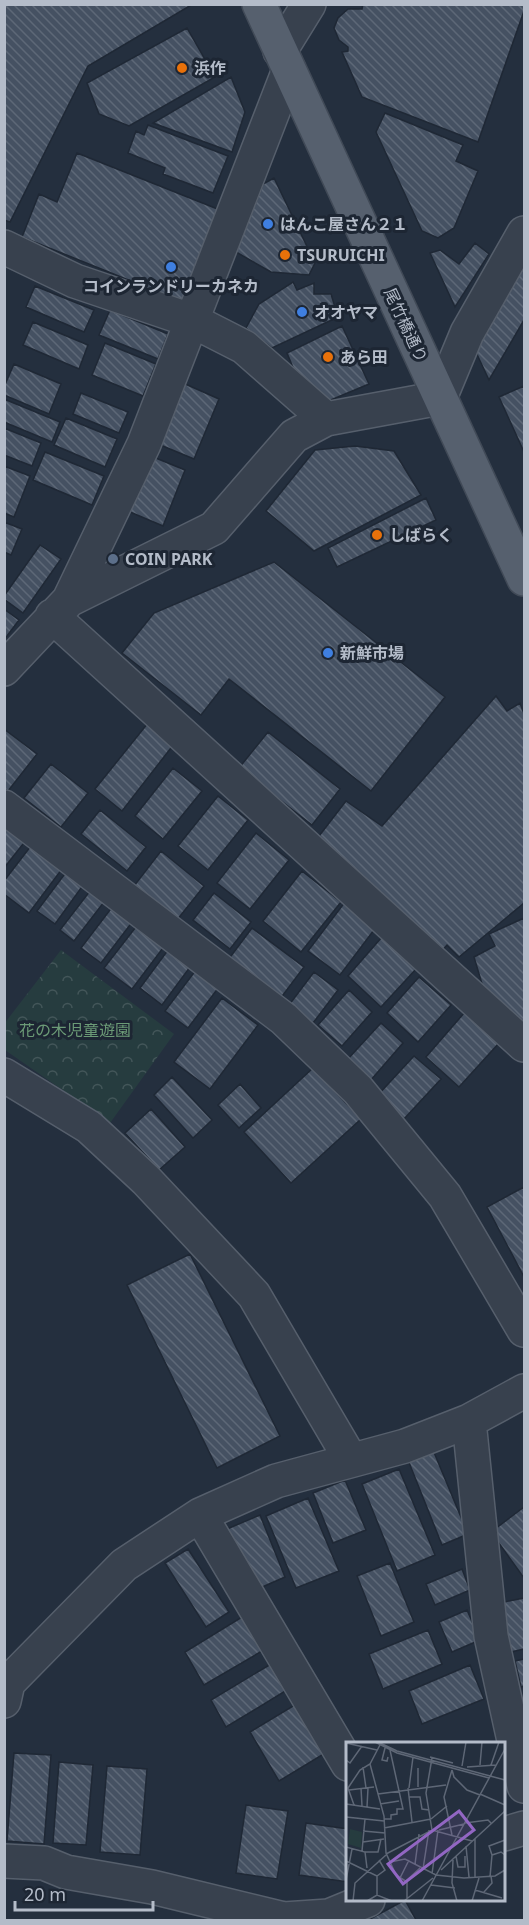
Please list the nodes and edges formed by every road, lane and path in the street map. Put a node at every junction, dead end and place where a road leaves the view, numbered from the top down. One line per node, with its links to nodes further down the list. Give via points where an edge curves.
1 (259, 4): 3 (main road, 尾竹橋通り)
2 (309, 4): 3 (street)
3 (284, 60): 6 (street); 7 (main road, 尾竹橋通り)
4 (525, 233): 7 (street, via 467,333)
5 (4, 247): 6 (street, via 75,281)
6 (193, 321): 8 (street, via 244,347); 10 (street, via 144,444)
7 (440, 398): 8 (street); 9 (main road, 尾竹橋通り)
8 (326, 418): 10 (street, via 294,436 214,528)
9 (525, 579)
10 (60, 608): 11 (street); 13 (street)
11 (4, 669)
12 (4, 807): 15 (street, via 284,1018 358,1090 445,1196)
13 (525, 1045)
14 (4, 1075): 18 (street, via 89,1127 146,1180 254,1295)
15 (525, 1330)
16 (525, 1391): 17 (street)
17 (469, 1421): 18 (street, via 405,1446); 22 (street, via 491,1636)
18 (351, 1460): 19 (street, via 276,1481)
19 (200, 1515): 20 (street, via 124,1566 8,1683); 21 (street)
20 (4, 1701)
21 (346, 1761)
22 (525, 1786)
23 (525, 1828): 24 (street)
24 (505, 1834)
25 (4, 1861): 26 (street, via 44,1863 66,1872 152,1887 284,1919 329,1916)
26 (363, 1901)

